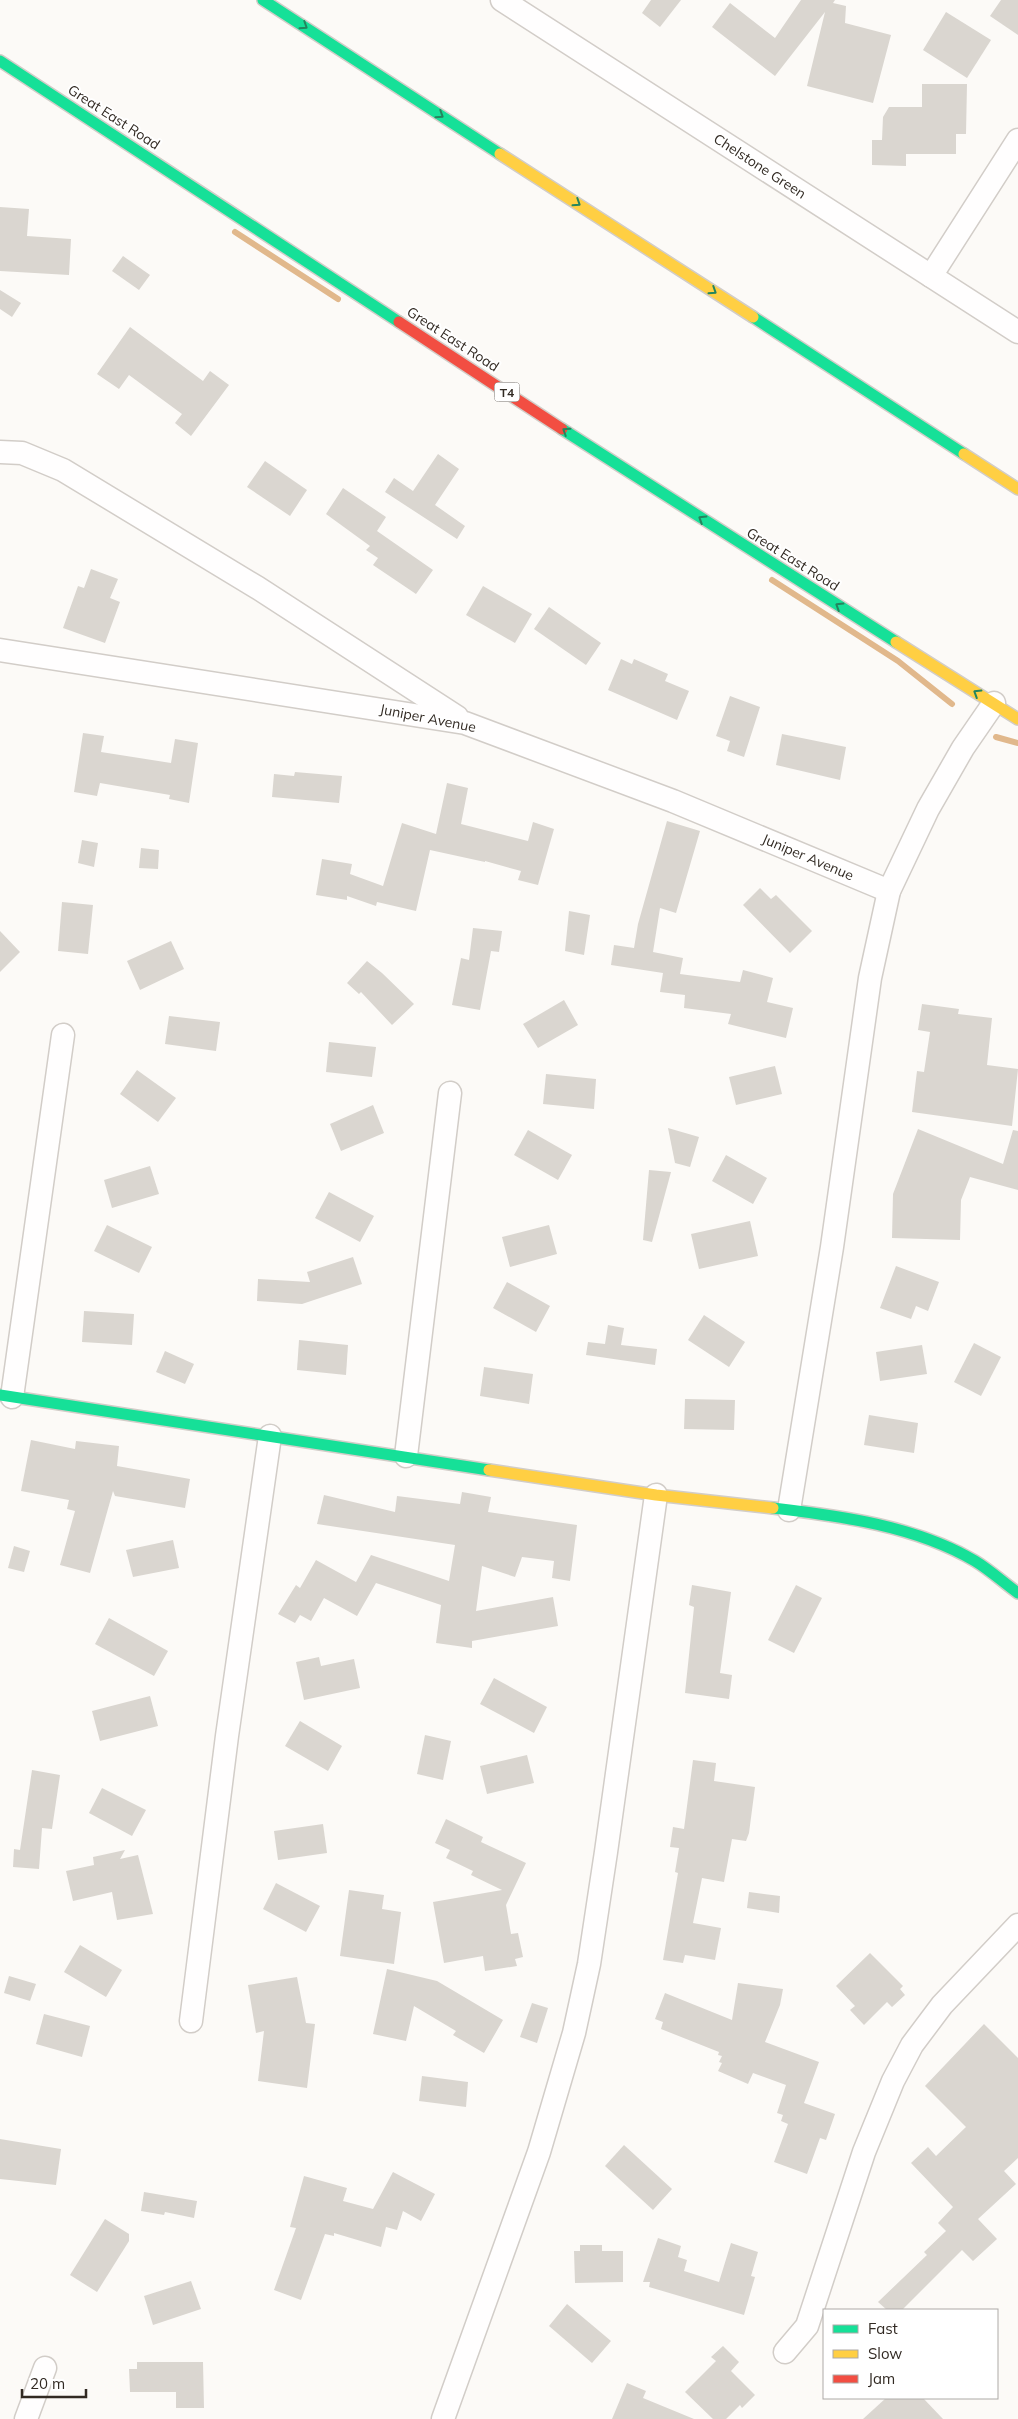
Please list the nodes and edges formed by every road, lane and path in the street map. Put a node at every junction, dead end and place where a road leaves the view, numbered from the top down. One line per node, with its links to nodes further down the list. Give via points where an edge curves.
1 (263, 0): 8 (main road, one-way to 8)
2 (502, 0): 5 (street, Chelstone Green)
3 (0, 61): 10 (main road, Great East Road / T4, one-way to 3, via 675,503)
4 (1018, 140): 5 (street)
5 (931, 276): 6 (street, Chelstone Green)
6 (1018, 332)
7 (0, 452): 12 (street, via 22,453 63,470 258,588)
8 (1018, 489)
9 (0, 650): 12 (street, Juniper Avenue)
10 (994, 703): 11 (main road, Great East Road / T4); 13 (street, via 963,748 928,809)
11 (1018, 719)
12 (465, 722): 13 (street, Juniper Avenue, via 673,801)
13 (889, 891): 20 (street, via 870,978 832,1246)
14 (63, 1035): 16 (street)
15 (450, 1093): 18 (street)
16 (6, 1396): 17 (main road)
17 (270, 1436): 18 (main road); 23 (street)
18 (406, 1456): 19 (main road)
19 (656, 1495): 20 (main road); 27 (street, via 589,1964 574,2033 540,2152)
20 (789, 1510): 21 (main road, via 883,1526 925,1538 975,1562)
21 (1018, 1592)
22 (1018, 1925): 24 (street, via 942,2005 912,2044 864,2152 807,2326)
23 (191, 2021)
24 (785, 2352)
25 (45, 2368): 26 (street)
26 (26, 2419)
27 (443, 2419)

